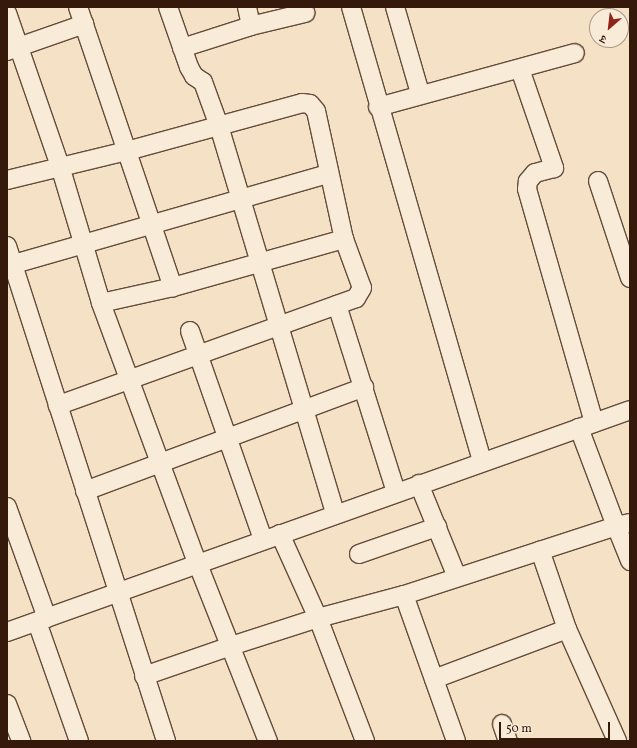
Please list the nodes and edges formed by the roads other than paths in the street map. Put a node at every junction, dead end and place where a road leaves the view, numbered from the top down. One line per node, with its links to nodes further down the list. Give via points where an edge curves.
1 (78, 7): 8 (street)
2 (168, 7): 10 (street)
3 (247, 7): 9 (street)
4 (351, 7): 15 (street)
5 (395, 7): 14 (street)
6 (7, 13): 11 (street)
7 (305, 13): 9 (street)
8 (84, 24): 11 (street); 17 (street)
9 (251, 26): 10 (street)
10 (182, 48): 16 (street, via 192,74 203,82)
11 (12, 49): 18 (street)
12 (575, 54): 13 (street)
13 (520, 69): 14 (street); 41 (street, via 554,168 535,173 528,180 527,189)
14 (420, 93): 15 (street)
15 (378, 107): 43 (street)
16 (219, 126): 17 (street); 19 (street, via 302,103 310,104 316,111); 22 (street)
17 (127, 151): 18 (street); 23 (street)
18 (60, 166): 20 (street); 25 (street)
19 (328, 174): 22 (street); 24 (street)
20 (7, 180)
21 (598, 180): 29 (street)
22 (241, 199): 23 (street); 27 (street)
23 (152, 224): 25 (street); 30 (street)
24 (344, 239): 27 (street); 32 (street, via 362,290 356,298)
25 (81, 244): 28 (street); 31 (street)
26 (7, 246): 28 (street)
27 (260, 262): 30 (street); 33 (street)
28 (10, 265): 38 (street)
29 (630, 278)
30 (172, 287): 31 (street)
31 (101, 303): 36 (street)
32 (337, 305): 33 (street); 37 (street)
33 (279, 327): 35 (street); 39 (street)
34 (190, 331): 35 (street)
35 (198, 355): 36 (street); 42 (street)
36 (130, 380): 38 (street); 44 (street)
37 (364, 387): 39 (street); 47 (street)
38 (58, 405): 46 (street)
39 (304, 410): 42 (street); 49 (street)
40 (630, 410): 41 (street)
41 (586, 425): 43 (street); 50 (street)
42 (227, 438): 44 (street); 53 (street)
43 (482, 462): 45 (street)
44 (160, 463): 46 (street); 57 (street)
45 (419, 484): 47 (street); 51 (street)
46 (85, 491): 59 (street)
47 (396, 492): 49 (street)
48 (7, 507): 62 (street)
49 (335, 513): 52 (street)
50 (623, 524): 54 (street); 56 (street)
51 (437, 528): 55 (street); 58 (street)
52 (280, 534): 53 (street); 61 (street)
53 (263, 539): 57 (street)
54 (540, 550): 58 (street); 63 (street)
55 (359, 554)
56 (630, 560)
57 (197, 562): 59 (street); 65 (street)
58 (458, 577): 60 (street)
59 (117, 593): 62 (street); 66 (street)
60 (404, 595): 61 (street); 67 (street)
61 (318, 618): 65 (street); 74 (street)
62 (42, 620): 64 (street); 71 (street)
63 (568, 630): 67 (street); 77 (street)
64 (7, 632)
65 (231, 646): 66 (street); 73 (street)
66 (144, 676): 72 (street)
67 (434, 679): 75 (street)
68 (7, 704): 70 (street)
69 (502, 724): 76 (street)
70 (21, 741)
71 (79, 741)
72 (166, 741)
73 (268, 741)
74 (365, 741)
75 (456, 741)
76 (508, 741)
77 (617, 741)

